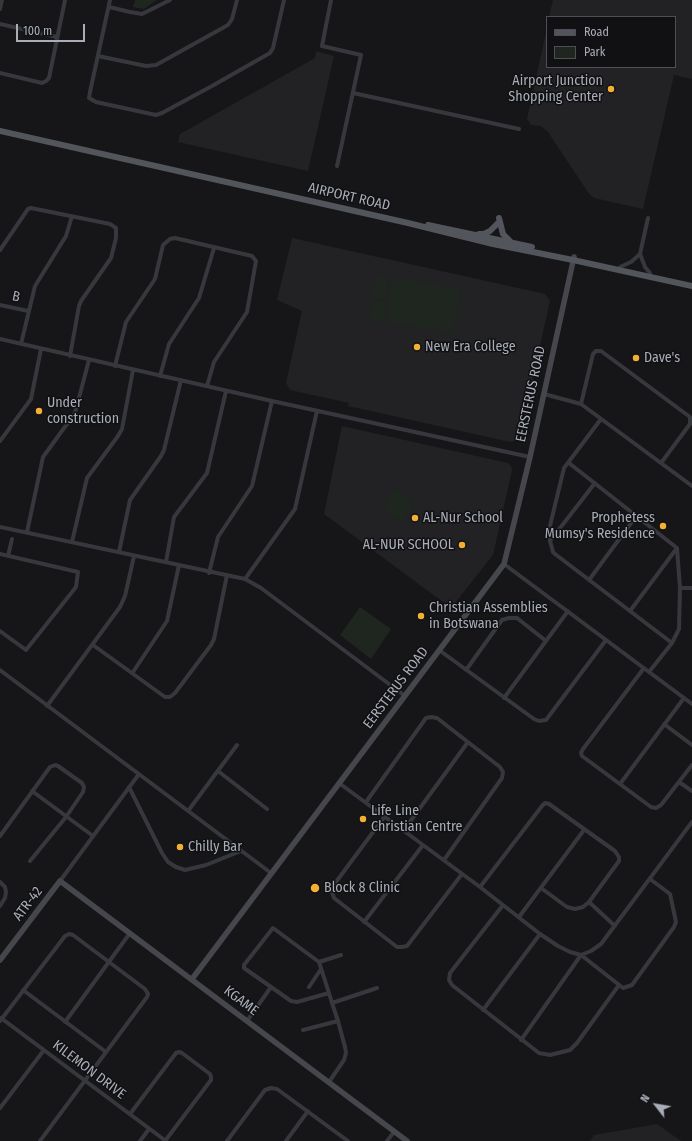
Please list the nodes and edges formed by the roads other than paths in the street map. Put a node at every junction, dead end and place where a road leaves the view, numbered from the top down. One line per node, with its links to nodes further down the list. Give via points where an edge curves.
1 (2, 0): 9 (street)
2 (65, 0): 11 (street)
3 (110, 0): 8 (street)
4 (170, 0): 8 (street, via 142,14)
5 (237, 0): 12 (street, via 228,25 156,65 146,66)
6 (284, 0): 12 (street, via 270,53 156,115 91,100 90,92)
7 (331, 0): 14 (street, via 322,46 361,54)
8 (109, 7): 12 (street)
9 (0, 10)
10 (0, 24): 11 (street)
11 (57, 38): 13 (street, via 49,78 46,81)
12 (98, 56)
13 (0, 73)
14 (353, 93): 15 (street); 17 (street)
15 (519, 129)
16 (0, 131): 20 (main road, AIRPORT ROAD)
17 (337, 166)
18 (72, 216): 24 (street, via 35,208 28,209); 31 (street, via 66,236 35,286); 35 (street, via 110,224 117,232 111,258 79,306)
19 (648, 218): 25 (street)
20 (408, 223): 21 (main road); 26 (main road, AIRPORT ROAD, via 493,244)
21 (471, 234): 22 (main road); 22 (main road, via 484,234 498,221 503,234)
22 (512, 243): 26 (main road)
23 (214, 248): 37 (street, via 175,238 163,245 155,279 126,322); 39 (street, via 200,298 170,344); 41 (street, via 252,256 257,264 246,312 214,362)
24 (0, 250)
25 (640, 254): 27 (street); 28 (street)
26 (574, 258): 27 (main road); 29 (main road, AIRPORT ROAD); 43 (street, EERSTERUS ROAD)
27 (620, 267): 28 (main road)
28 (650, 273): 29 (main road)
29 (692, 284)
30 (0, 305): 31 (street, B)
31 (28, 311): 33 (street)
32 (0, 339): 33 (street)
33 (22, 344): 34 (street)
34 (41, 349): 35 (street); 48 (street, via 31,399)
35 (70, 356): 36 (street)
36 (89, 360): 37 (street); 56 (street, via 75,413 43,457)
37 (115, 366): 38 (street)
38 (133, 370): 39 (street); 59 (street, via 122,429 87,478)
39 (160, 376): 40 (street)
40 (180, 380): 41 (street); 61 (street, via 162,454 130,500)
41 (207, 386): 42 (street)
42 (226, 391): 44 (street); 65 (street, via 207,473 174,517)
43 (544, 394): 45 (street); 49 (street, EERSTERUS ROAD)
44 (272, 402): 46 (street); 68 (street, via 252,486 218,537)
45 (582, 404): 47 (street); 51 (street, via 593,354 601,351 690,417 690,424)
46 (317, 412): 49 (street); 70 (street, via 295,509)
47 (601, 419): 50 (street); 51 (street)
48 (0, 441)
49 (530, 457): 66 (street, EERSTERUS ROAD)
50 (569, 462): 52 (street); 58 (street, via 562,474 549,530)
51 (661, 463): 53 (street)
52 (595, 483): 54 (street); 58 (street)
53 (692, 486)
54 (637, 515): 60 (street); 71 (street)
55 (0, 527): 56 (street)
56 (27, 532): 59 (street)
57 (12, 539): 63 (street)
58 (550, 541): 71 (street, via 555,554)
59 (72, 542): 61 (street)
60 (676, 548): 72 (street); 75 (street)
61 (119, 552): 64 (street)
62 (0, 554): 63 (street)
63 (8, 556): 76 (street, via 76,571 77,586 26,650)
64 (134, 556): 65 (street); 80 (street, via 123,602)
65 (166, 562): 67 (street)
66 (504, 564): 74 (street); 81 (street, EERSTERUS ROAD)
67 (179, 565): 68 (street); 85 (street, via 167,621)
68 (209, 572): 69 (street)
69 (227, 575): 70 (street); 85 (street, via 214,639 175,693 165,697)
70 (245, 579): 87 (street, via 261,588)
71 (589, 580): 75 (street)
72 (680, 588): 73 (street); 79 (street, via 679,629)
73 (692, 588)
74 (568, 611): 77 (street); 78 (street)
75 (630, 611): 79 (street)
76 (0, 632)
77 (606, 640): 82 (street); 88 (street, via 546,720 534,720)
78 (546, 641): 84 (street, via 517,618 502,620); 88 (street)
79 (672, 643): 86 (street)
80 (93, 645): 85 (street); 91 (street)
81 (439, 650): 84 (street); 87 (street, EERSTERUS ROAD)
82 (644, 668): 86 (street); 101 (street, via 581,753)
83 (0, 670): 91 (street)
84 (466, 670): 88 (street)
85 (133, 672)
86 (650, 672): 89 (street)
87 (405, 696): 100 (street, EERSTERUS ROAD)
88 (504, 698)
89 (684, 698): 90 (street); 92 (street)
90 (692, 704)
91 (47, 706): 98 (street)
92 (664, 724): 94 (street); 101 (street)
93 (468, 742): 105 (street, via 437,718 426,718); 111 (street); 117 (street, via 500,766 502,778)
94 (692, 744)
95 (236, 745): 97 (street)
96 (692, 765): 99 (street)
97 (218, 771): 106 (street); 107 (street)
98 (139, 774): 102 (street); 107 (street)
99 (679, 782): 101 (street, via 656,808); 104 (street)
100 (339, 783): 105 (street); 119 (street, EERSTERUS ROAD)
101 (620, 784)
102 (129, 787): 114 (street); 116 (street, via 162,853 168,862 176,867 185,870 206,865)
103 (32, 791): 109 (street); 109 (street, via 50,767 55,765 82,783 83,792); 113 (street)
104 (692, 791)
105 (366, 802): 108 (street)
106 (266, 809)
107 (188, 811): 116 (street)
108 (384, 816): 111 (street); 130 (street, via 332,892 334,898)
109 (66, 817): 114 (street); 118 (street)
110 (692, 822): 121 (street)
111 (404, 830): 115 (street)
112 (584, 830): 124 (street, via 545,803); 125 (street); 126 (street, via 615,851 619,857 617,864)
113 (0, 836)
114 (92, 836): 122 (street)
115 (423, 845): 117 (street); 130 (street)
116 (242, 851): 119 (street)
117 (444, 860): 120 (street)
118 (30, 861)
119 (271, 873): 140 (street, EERSTERUS ROAD)
120 (462, 874): 124 (street); 130 (street, via 407,946 397,947)
121 (650, 879): 131 (street); 141 (street, via 670,894 675,917 674,927 632,985 623,988)
122 (60, 881): 132 (street, KGAME); 136 (street, ATR-42)
123 (0, 882): 128 (street, via 6,892)
124 (480, 887): 127 (street)
125 (541, 888): 126 (street, via 567,907 575,909); 129 (street)
126 (589, 902): 131 (street)
127 (503, 905): 129 (street); 148 (street, via 450,973 449,980 452,985)
128 (0, 906)
129 (519, 917): 133 (street)
130 (364, 922)
131 (615, 926): 135 (street, via 601,944 591,952)
132 (130, 933): 138 (street); 140 (street, KGAME)
133 (540, 934): 135 (street, via 558,946); 148 (street)
134 (341, 955): 137 (street)
135 (581, 955): 141 (street); 154 (street)
136 (0, 960)
137 (319, 962): 139 (street); 142 (street, via 273,928 244,967)
138 (109, 963): 145 (street, via 69,934); 152 (street); 156 (street, via 145,989 148,994)
139 (321, 969): 143 (street); 146 (street)
140 (192, 979): 150 (street, KGAME)
141 (619, 985): 154 (street, via 570,1050 543,1055)
142 (270, 987): 146 (street, via 287,999 297,1002); 150 (street)
143 (309, 987)
144 (376, 988): 147 (street)
145 (23, 990): 149 (street); 152 (street)
146 (329, 993): 147 (street)
147 (332, 1003): 151 (street)
148 (483, 1010): 154 (street)
149 (1, 1019): 155 (street, KILEMON DRIVE)
150 (247, 1021): 158 (street, KGAME)
151 (338, 1021): 153 (street); 158 (street, via 346,1053)
152 (65, 1022): 156 (street)
153 (303, 1030)
154 (521, 1040)
155 (44, 1050): 157 (street, KILEMON DRIVE); 159 (street)
156 (106, 1052): 157 (street)
157 (85, 1080): 161 (street, KILEMON DRIVE); 165 (street)
158 (329, 1082): 163 (street, KGAME)
159 (0, 1108)
160 (308, 1111): 164 (street); 168 (street, via 278,1089 265,1090); 169 (street)
161 (130, 1114): 162 (street, KILEMON DRIVE); 167 (street, via 176,1053 182,1052 210,1074 211,1080)
162 (149, 1129): 166 (street); 167 (street, KILEMON DRIVE)
163 (394, 1132): 170 (street); 171 (street, KGAME)
164 (346, 1140)
165 (40, 1141)
166 (140, 1141)
167 (165, 1141)
168 (227, 1141)
169 (286, 1141)
170 (388, 1141)
171 (406, 1141)

